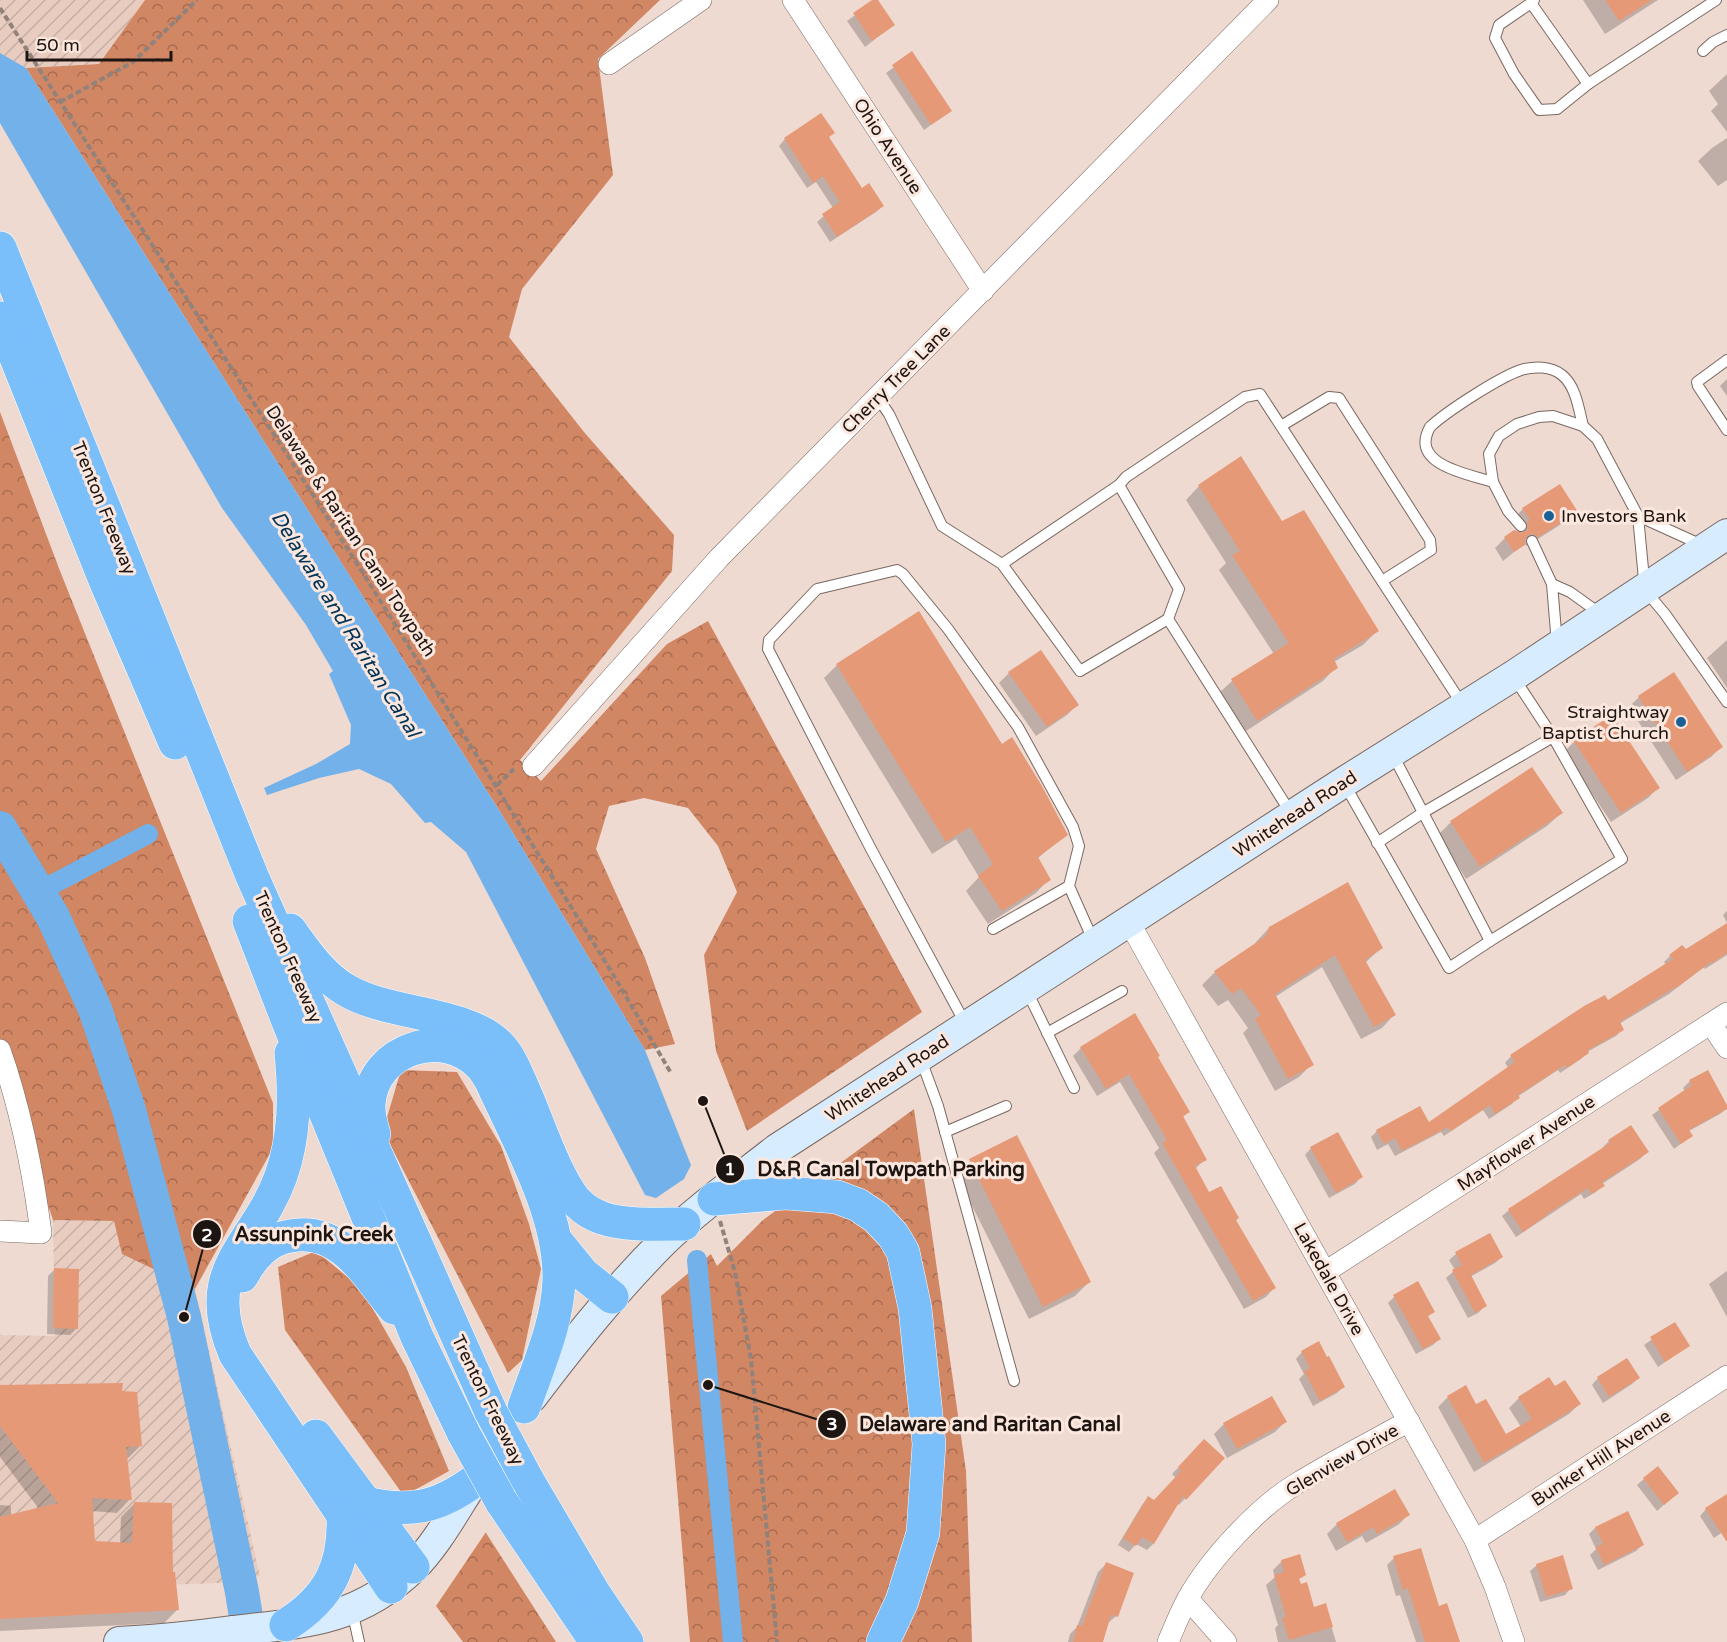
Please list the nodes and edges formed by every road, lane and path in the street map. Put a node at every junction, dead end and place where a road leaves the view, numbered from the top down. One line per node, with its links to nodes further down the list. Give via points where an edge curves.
1 (197, 0): 12 (path, via 133,62)
2 (701, 0): 10 (street)
3 (793, 0): 14 (street, Ohio Avenue)
4 (1268, 0): 14 (street, Cherry Tree Lane)
5 (1716, 0): 11 (lane)
6 (1533, 2): 11 (lane); 11 (lane, via 1499,25 1495,38 1514,74 1539,110 1557,109)
7 (0, 8): 12 (path, Delaware & Raritan Canal Towpath)
8 (1727, 35): 9 (lane)
9 (1704, 51)
10 (609, 64)
11 (1588, 84)
12 (60, 102): 59 (path, Delaware & Raritan Canal Towpath, via 427,674)
13 (0, 249): 44 (highway, Trenton Freeway)
14 (983, 291): 17 (street, Cherry Tree Lane)
15 (0, 318): 53 (highway, Trenton Freeway, via 107,585 231,873)
16 (1727, 360): 20 (lane, via 1697,382)
17 (878, 398): 27 (lane, via 942,526); 39 (street, Cherry Tree Lane, via 719,558)
18 (1281, 426): 22 (lane, via 1260,394 1245,397); 28 (lane); 28 (lane, via 1329,397 1339,398 1430,540 1431,550)
19 (1583, 426): 21 (lane, via 1553,416 1517,424 1499,436 1489,454); 21 (lane, via 1566,379 1554,370 1533,368 1500,380 1430,427 1425,447 1434,459); 23 (lane, via 1597,439)
20 (1727, 430)
21 (1493, 482): 24 (lane)
22 (1119, 485): 27 (lane); 32 (lane, via 1179,589)
23 (1638, 516): 26 (lane); 30 (lane)
24 (1521, 526)
25 (1532, 541): 29 (lane)
26 (1717, 541): 30 (main road, Whitehead Road)
27 (1002, 564): 32 (lane, via 1080,671)
28 (1382, 581): 36 (lane)
29 (1552, 584): 31 (lane); 33 (lane)
30 (1645, 590): 31 (main road, Whitehead Road); 35 (lane)
31 (1604, 616): 33 (main road, Whitehead Road)
32 (1168, 620): 42 (lane)
33 (1557, 647): 34 (main road, Whitehead Road)
34 (1513, 676): 36 (main road, Whitehead Road); 37 (lane)
35 (1727, 702)
36 (1464, 707): 38 (main road, Whitehead Road)
37 (1553, 737): 41 (lane); 48 (lane, via 1622,859)
38 (1392, 752): 40 (main road, Whitehead Road); 41 (lane)
39 (533, 766)
40 (1344, 782): 42 (main road, Whitehead Road); 43 (lane)
41 (1424, 812): 43 (lane); 48 (lane)
42 (1292, 816): 46 (main road, Whitehead Road)
43 (1377, 843): 48 (lane, via 1449,968)
44 (252, 876): 63 (highway, Trenton Freeway); 64 (highway, via 309,956 325,975 346,990 466,1026 502,1047 564,1183 580,1206 603,1218)
45 (1069, 886): 47 (lane); 49 (lane); 54 (lane, via 1079,846 1073,827 1018,727 903,574 892,570 817,589 768,640 768,649)
46 (1129, 922): 49 (main road, Whitehead Road); 67 (street, Lakedale Drive)
47 (993, 929)
48 (1490, 941)
49 (1095, 944): 50 (main road, Whitehead Road)
50 (1025, 989): 54 (main road, Whitehead Road); 55 (lane)
51 (1122, 990): 55 (lane)
52 (1719, 1018): 56 (street); 67 (street, Mayflower Avenue)
53 (289, 1024): 69 (highway, Trenton Freeway); 75 (highway, via 294,1083 290,1150 267,1204 229,1267 222,1311 235,1354)
54 (967, 1026): 58 (main road, Whitehead Road)
55 (1047, 1034): 60 (lane)
56 (1727, 1048)
57 (0, 1050): 65 (street, via 25,1135 41,1233)
58 (920, 1057): 62 (lane); 64 (main road, Whitehead Road, via 777,1149)
59 (671, 1072)
60 (1074, 1088)
61 (1006, 1106): 62 (lane)
62 (945, 1132): 71 (lane)
63 (389, 1185): 66 (highway, via 369,1119 374,1084 397,1055 414,1047 448,1046 482,1066 491,1081 546,1204); 78 (highway, Trenton Freeway, bridge, via 491,1412)
64 (682, 1220): 68 (main road, Whitehead Road); 88 (path, via 735,1272 751,1359); 89 (highway, via 786,1193 837,1197 876,1217 903,1252 915,1308 929,1444 923,1533 902,1601)
65 (0, 1231)
66 (557, 1242): 68 (highway, via 583,1274); 72 (highway, via 559,1280 553,1322)
67 (1325, 1272): 73 (street, Lakedale Drive)
68 (612, 1297): 72 (main road, Whitehead Road)
69 (417, 1337): 75 (highway, via 351,1255 318,1235 300,1234 265,1246 242,1275 238,1311 245,1329 327,1452); 85 (highway, Trenton Freeway, bridge, via 501,1501)
70 (1727, 1377): 76 (street, Bunker Hill Avenue)
71 (1014, 1381)
72 (524, 1407): 74 (main road, Whitehead Road)
73 (1409, 1421): 76 (street, Lakedale Drive); 79 (street, Glenview Drive, via 1295,1485 1260,1512 1229,1543)
74 (474, 1481): 75 (highway, via 453,1496 431,1504); 77 (main road, Whitehead Road, via 425,1554)
75 (354, 1508): 77 (highway); 81 (highway, via 333,1577 320,1598)
76 (1475, 1540): 92 (street, Lakedale Drive)
77 (402, 1577): 80 (main road, Whitehead Road)
78 (594, 1593): 86 (highway, Trenton Freeway); 87 (highway)
79 (1188, 1599): 90 (street, Glenview Drive); 91 (street)
80 (352, 1610): 81 (main road, Whitehead Road, via 310,1623); 84 (lane)
81 (282, 1626): 82 (main road, Whitehead Road)
82 (151, 1641): 83 (main road, Whitehead Road)
83 (119, 1642)
84 (359, 1642)
85 (596, 1642)
86 (627, 1642)
87 (640, 1642)
88 (777, 1642)
89 (883, 1642)
90 (1168, 1642)
91 (1226, 1642)
92 (1514, 1642)

